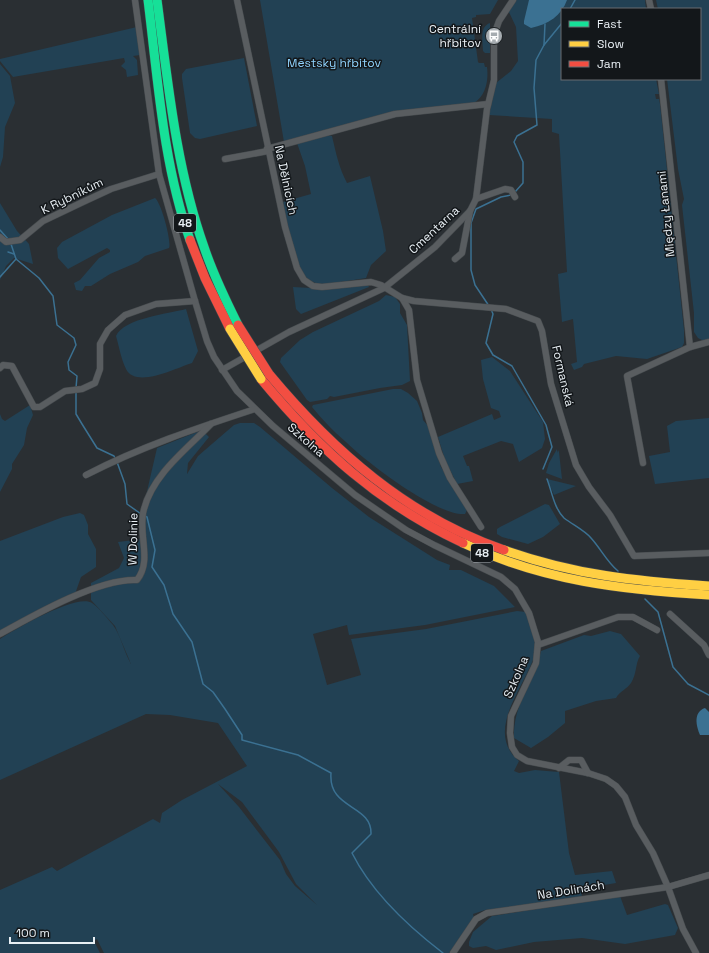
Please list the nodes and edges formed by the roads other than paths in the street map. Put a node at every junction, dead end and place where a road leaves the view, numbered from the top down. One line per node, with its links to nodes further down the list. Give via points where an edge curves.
1 (135, 0): 10 (street, Szkolna)
2 (148, 0): 21 (highway, 48, via 166,132 179,201 199,264)
3 (157, 0): 21 (highway, 48, via 177,146 188,201)
4 (237, 0): 8 (street, Na Dělnicích)
5 (513, 0): 7 (street, Cmentarna, via 495,30 494,80)
6 (661, 80): 23 (street, Między Łanami)
7 (488, 104): 8 (street, via 395,114); 12 (street, Cmentarna)
8 (268, 150): 9 (street); 16 (street, Na Dělnicích, via 290,249 304,280 319,287 369,281)
9 (225, 159)
10 (159, 174): 14 (street, K Rybníkům, via 111,189 60,212 43,221 20,240 6,242); 18 (street, Szkolna)
11 (515, 196): 12 (street, via 511,190 505,189)
12 (476, 200): 13 (street, Cmentarna)
13 (470, 211): 15 (street, via 462,253); 16 (street, Cmentarna, via 435,247)
14 (0, 237)
15 (455, 259)
16 (384, 288): 17 (street); 25 (street, Cmentarna, via 289,332)
17 (402, 298): 19 (street, Formanská); 20 (street)
18 (195, 301): 24 (street, via 156,304 125,315 108,330 100,344 100,369 95,383 82,389 65,391 40,407 34,407 12,366 3,365); 25 (street, Szkolna, via 207,341)
19 (414, 301): 20 (street); 32 (street, Formanská, via 490,308 519,313 538,321 551,384 576,465 634,556)
20 (409, 310): 31 (street, via 417,380 439,453 450,478)
21 (234, 327): 26 (highway, 48, bridge)
22 (709, 342): 23 (street)
23 (690, 347): 29 (street, via 627,376)
24 (0, 368)
25 (222, 370): 27 (street, Szkolna, via 237,391)
26 (265, 377): 33 (highway, 48, via 349,460 403,500 458,531 507,552 574,571 640,581); 34 (highway, 48, via 310,436 351,474 404,512 462,544 506,562 572,580 643,590)
27 (255, 409): 28 (street); 38 (street, Szkolna, via 321,467 382,514 434,545 507,581 524,603)
28 (211, 424): 30 (street, via 116,460); 37 (street, W Dolinie, via 154,485 143,510 145,561 143,573 137,580 102,585 41,612)
29 (643, 463)
30 (86, 475)
31 (481, 527)
32 (709, 553)
33 (709, 586)
34 (709, 595)
35 (670, 614): 39 (street)
36 (657, 630): 38 (street, via 633,617 618,617)
37 (0, 634)
38 (538, 645): 41 (street, Szkolna, via 536,663 512,716 510,738 515,751 524,760)
39 (707, 645): 40 (street)
40 (709, 655)
41 (559, 768): 42 (street, Szkolna); 42 (street, via 569,760 581,760)
42 (588, 773): 44 (street, Szkolna, via 606,779 625,797 636,825 653,853)
43 (709, 874): 44 (street, Na Dolinách)
44 (668, 887): 45 (street, Na Dolinách, via 487,913 476,919); 46 (street, Szkolna, via 683,929)
45 (453, 953)
46 (696, 953)

